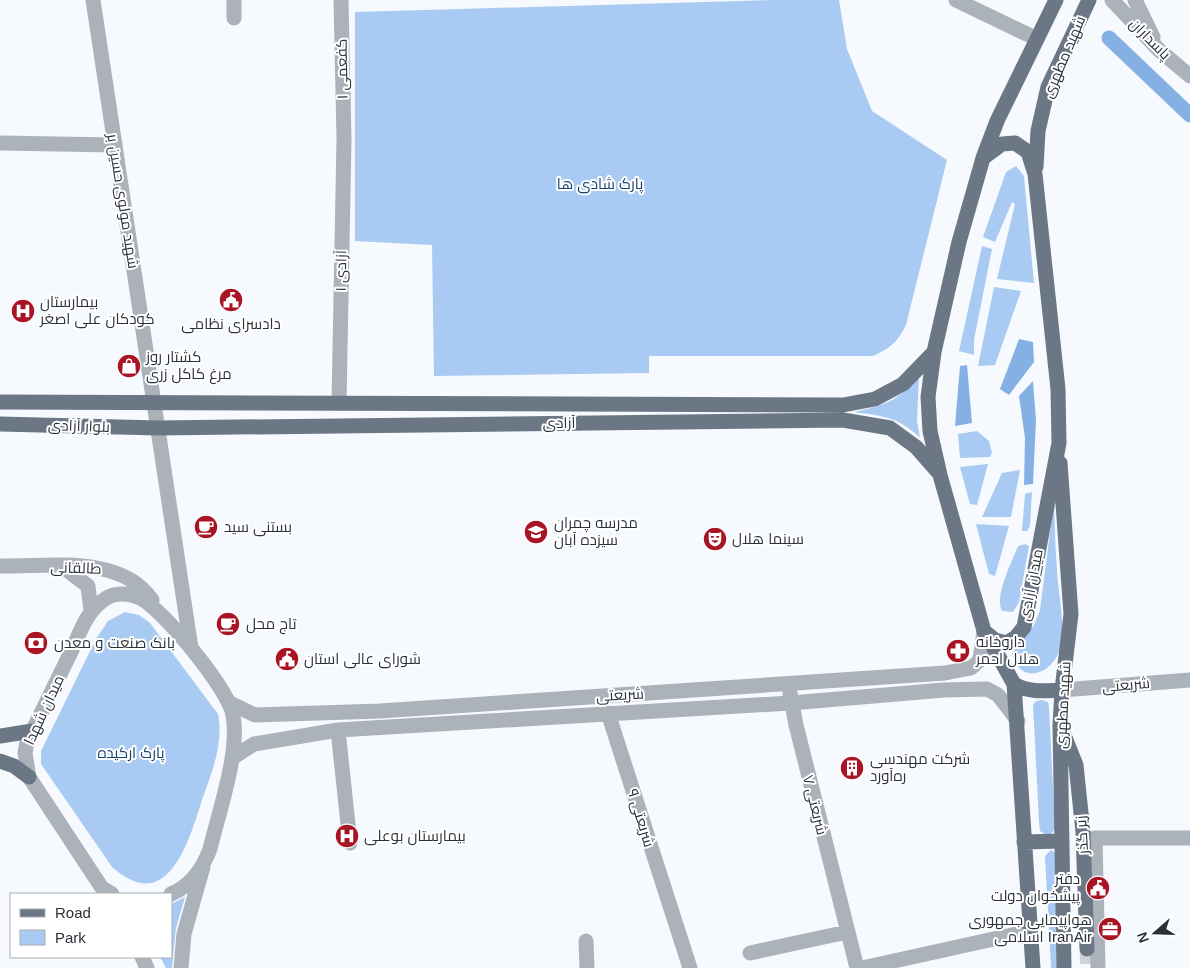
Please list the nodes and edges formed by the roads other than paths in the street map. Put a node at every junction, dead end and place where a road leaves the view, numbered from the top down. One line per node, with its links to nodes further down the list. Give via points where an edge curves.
1 (93, 0): 15 (street, شهید مولوی حسین بر)
2 (234, 0): 9 (street)
3 (341, 0): 13 (street, کفعمی ۱)
4 (956, 0): 10 (street)
5 (1056, 0): 10 (main road, شهید مطهری)
6 (1089, 0): 17 (main road, شهید مطهری, via 1048,87 1038,131)
7 (1112, 0): 11 (street, پاسداران)
8 (1135, 0): 11 (street)
9 (234, 18)
10 (1037, 40): 16 (main road, شهید مطهری, via 997,121)
11 (1159, 50): 12 (street, پاسداران)
12 (1190, 76)
13 (344, 139): 21 (street, آزادی ۱)
14 (0, 143): 15 (street)
15 (115, 146): 20 (street, شهید مولوی حسین بر)
16 (983, 158): 17 (main road, میدان آزادی, via 1002,144 1015,143 1028,152); 18 (main road, via 959,242)
17 (1035, 174): 24 (main road, میدان آزادی, via 1058,389)
18 (934, 352): 21 (main road, آزادی, via 904,384 875,399 843,405); 25 (main road, via 928,397 930,431)
19 (0, 402): 20 (main road, بلوار آزادی)
20 (154, 402): 21 (main road, آزادی); 23 (street, شهید مولوی حسین بر)
21 (339, 403)
22 (0, 424): 23 (main road, بلوار آزادی)
23 (158, 428): 25 (main road, آزادی, via 843,420 890,428 916,447); 31 (street)
24 (1059, 443): 30 (main road, میدان آزادی, via 1024,627 1007,643 995,640); 35 (main road, شهید مطهری, via 1071,614)
25 (940, 475): 30 (main road)
26 (0, 566): 27 (street, طالقانی)
27 (63, 567): 28 (street, via 88,586); 29 (street, طالقانی, via 97,567 127,576 150,597)
28 (91, 611): 29 (street, میدان شهدا, via 112,595 126,593 140,598); 42 (street, میدان شهدا)
29 (163, 615): 31 (street, میدان شهدا)
30 (984, 631): 33 (main road); 34 (street, شریعتی, via 980,660 971,668)
31 (191, 648): 36 (street, میدان شهدا)
32 (1190, 680): 35 (street, شریعتی)
33 (1014, 684): 35 (main road, via 1035,692); 39 (main road)
34 (789, 685): 36 (street, شریعتی, via 274,715 255,715); 37 (street, شریعتی ۷)
35 (1062, 690): 40 (main road, شهید مطهری)
36 (230, 703): 44 (street, میدان شهدا, via 235,727)
37 (791, 703): 38 (street); 39 (street, via 987,689 998,696); 55 (street, شریعتی ۷)
38 (608, 713): 41 (street); 61 (street, شریعتی ۹)
39 (1018, 721): 49 (main road)
40 (1060, 725): 48 (main road, شهید مطهری); 57 (main road, زیر گذر, via 1076,765 1083,832)
41 (338, 730): 44 (street, via 254,744); 50 (street)
42 (32, 731): 43 (main road); 46 (street, میدان شهدا, via 25,753)
43 (0, 736)
44 (232, 758): 51 (street, میدان شهدا)
45 (0, 761): 46 (main road, via 14,766)
46 (28, 777): 52 (street, میدان شهدا)
47 (1190, 838): 66 (street, via 1095,838)
48 (1061, 841): 49 (main road); 65 (main road, شهید مطهری)
49 (1024, 842): 54 (main road)
50 (350, 843)
51 (205, 862): 53 (street, میدان شهدا, via 180,890); 59 (street, via 184,934)
52 (107, 892)
53 (172, 894)
54 (1030, 931): 63 (street); 64 (main road)
55 (847, 932): 58 (street); 62 (street, شریعتی ۷)
56 (586, 941): 60 (street)
57 (1087, 949)
58 (750, 953)
59 (181, 968)
60 (587, 968)
61 (690, 968)
62 (857, 968)
63 (862, 968)
64 (1032, 968)
65 (1064, 968)
66 (1098, 968)

